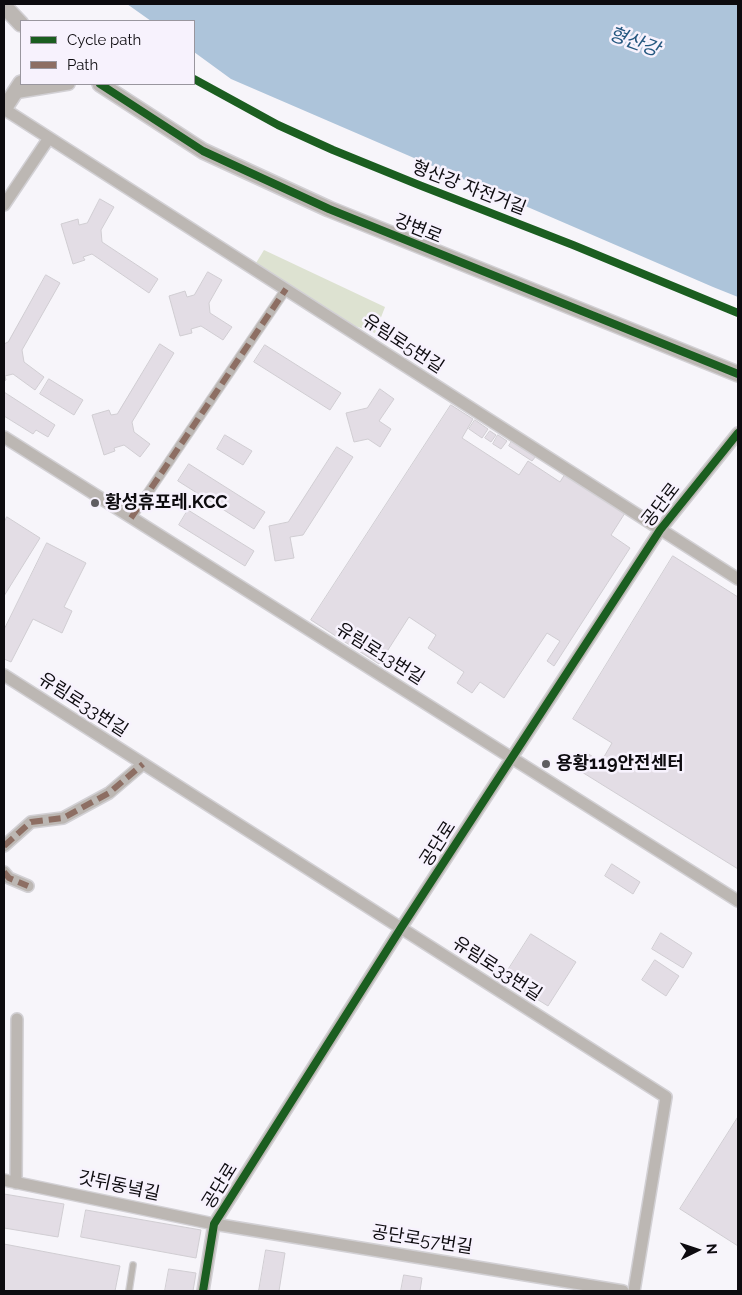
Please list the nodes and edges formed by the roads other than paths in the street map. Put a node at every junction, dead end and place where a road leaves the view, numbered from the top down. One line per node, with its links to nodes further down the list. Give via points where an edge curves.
1 (4, 6): 2 (street)
2 (20, 23)
3 (56, 85): 5 (street)
4 (102, 85): 10 (street, 강변로, via 204,151 329,209)
5 (18, 88): 6 (street)
6 (4, 109): 7 (street, 유림로5번길)
7 (49, 138): 8 (street); 9 (street, 유림로5번길)
8 (4, 205)
9 (286, 289): 13 (street); 14 (street, 유림로5번길)
10 (738, 374)
11 (738, 433): 14 (street, 공단로)
12 (4, 437): 13 (street, 유림로13번길)
13 (131, 518): 17 (street, 유림로13번길)
14 (660, 530): 15 (street, 유림로5번길); 17 (street, 공단로)
15 (738, 579)
16 (4, 675): 18 (street, 유림로33번길)
17 (512, 758): 22 (street, 유림로13번길); 23 (street, 공단로)
18 (143, 764): 19 (street, via 108,793 63,818 31,822); 23 (street, 유림로33번길)
19 (4, 846)
20 (4, 872): 21 (street, via 8,878)
21 (28, 886)
22 (738, 901)
23 (400, 928): 27 (street, 공단로); 32 (street, 유림로33번길, via 666,1097)
24 (17, 1019): 26 (street)
25 (4, 1180): 26 (street, 갓뒤동녘길)
26 (16, 1183): 27 (street, 갓뒤동녘길)
27 (214, 1224): 30 (street, 공단로); 31 (street, 공단로57번길)
28 (133, 1265): 29 (lane)
29 (129, 1291)
30 (203, 1291)
31 (623, 1291)
32 (634, 1291)

